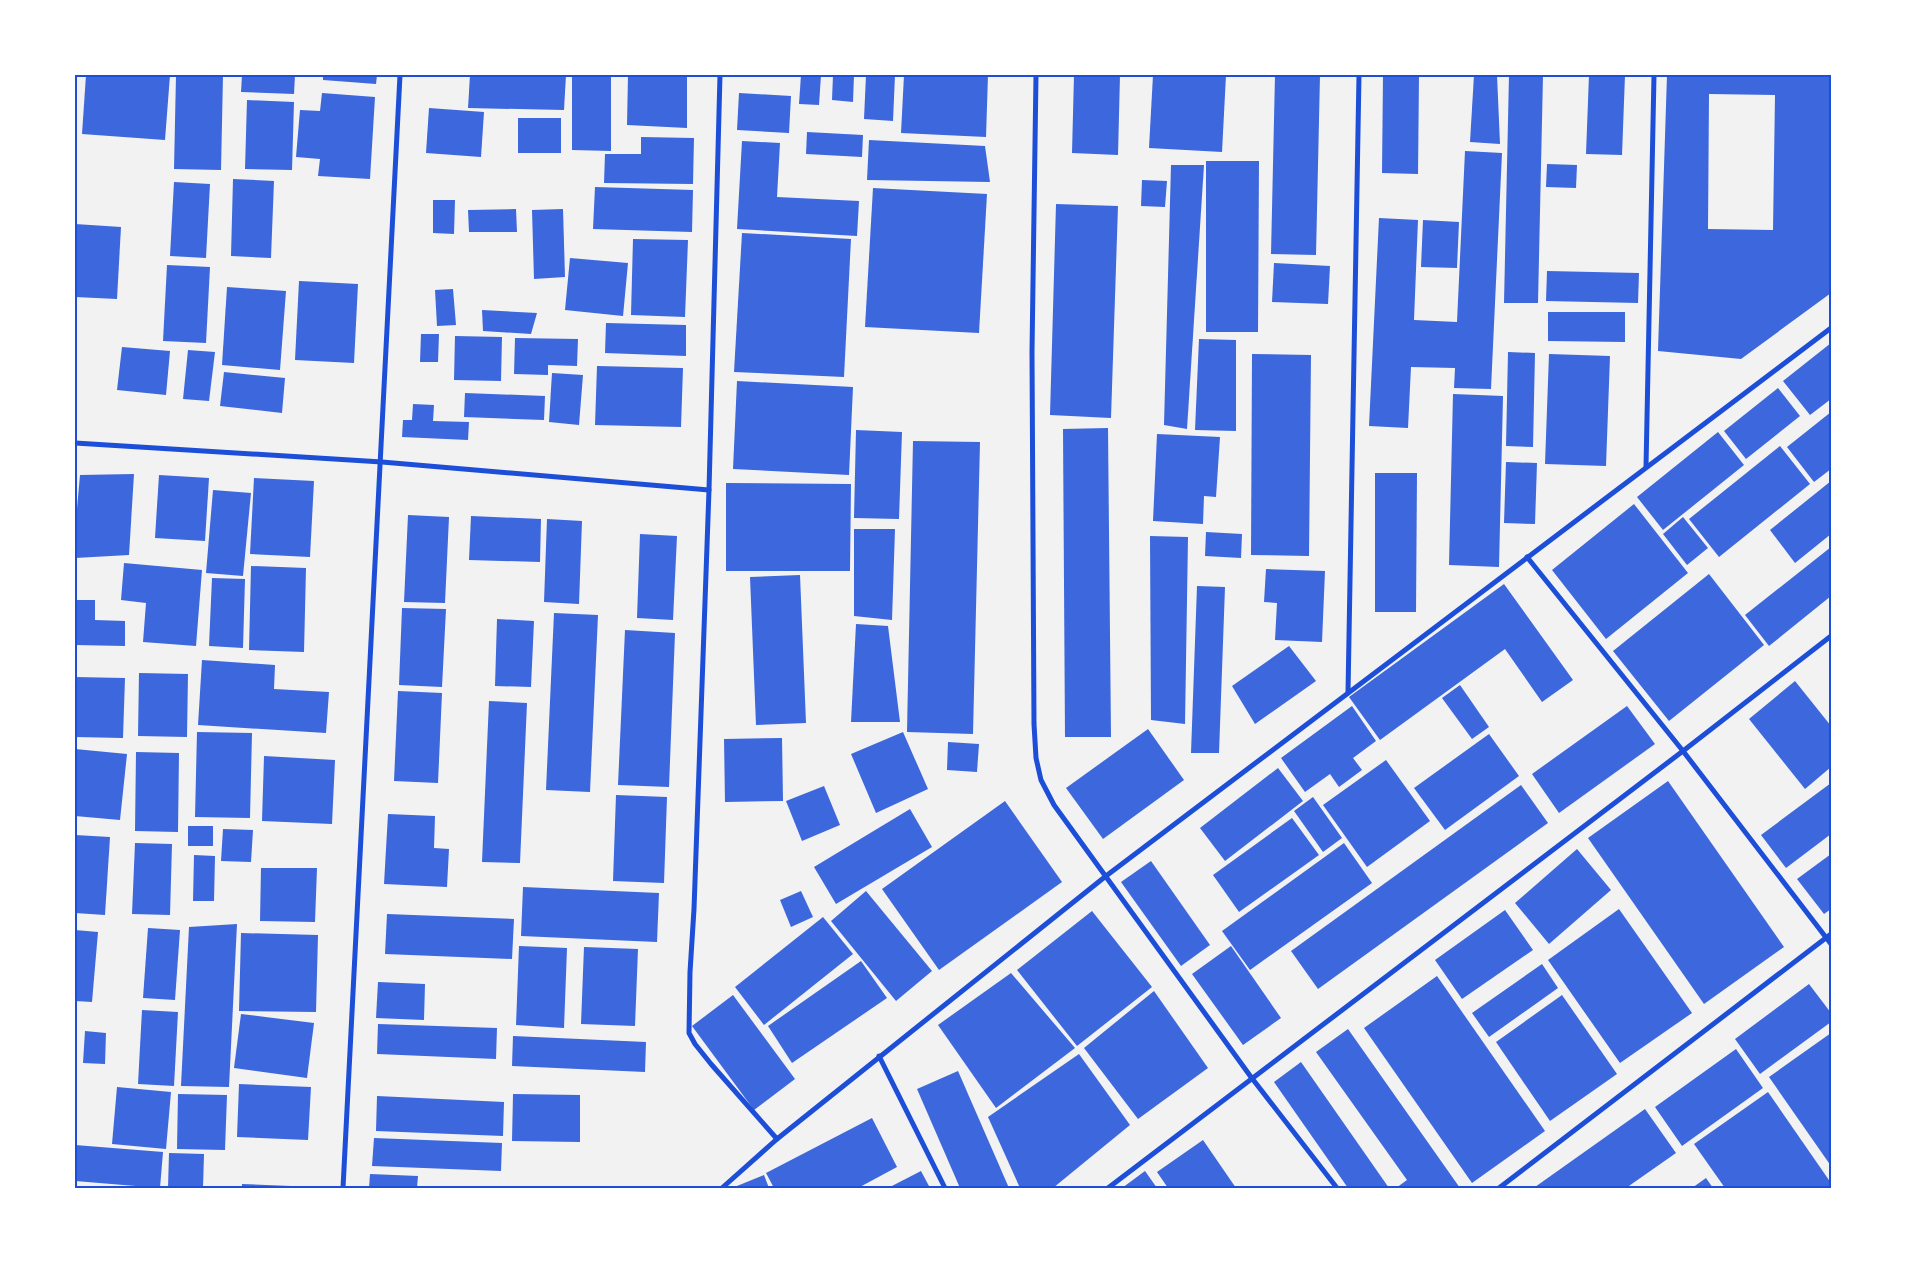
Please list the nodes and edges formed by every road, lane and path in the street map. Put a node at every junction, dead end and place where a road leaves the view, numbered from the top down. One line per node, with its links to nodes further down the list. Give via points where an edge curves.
1 (400, 75): 8 (street)
2 (720, 75): 10 (street)
3 (1036, 75): 15 (street, via 1032,352 1036,758 1041,780 1054,806)
4 (1359, 75): 13 (street)
5 (1654, 75): 9 (street)
6 (1831, 328): 9 (street)
7 (75, 443): 8 (street)
8 (382, 462): 10 (street); 21 (street)
9 (1646, 468): 11 (street)
10 (708, 490): 20 (street, via 689,1033 711,1064)
11 (1527, 557): 13 (street); 14 (street)
12 (1831, 636): 14 (street)
13 (1348, 693): 15 (street)
14 (1682, 751): 16 (street); 19 (street)
15 (1106, 876): 18 (street); 19 (street)
16 (1829, 936): 17 (street); 26 (street)
17 (1831, 944)
18 (879, 1056): 20 (street); 23 (street)
19 (1251, 1077): 24 (street); 25 (street)
20 (777, 1139): 22 (street)
21 (343, 1188)
22 (722, 1188)
23 (945, 1188)
24 (1108, 1188)
25 (1337, 1188)
26 (1499, 1188)

